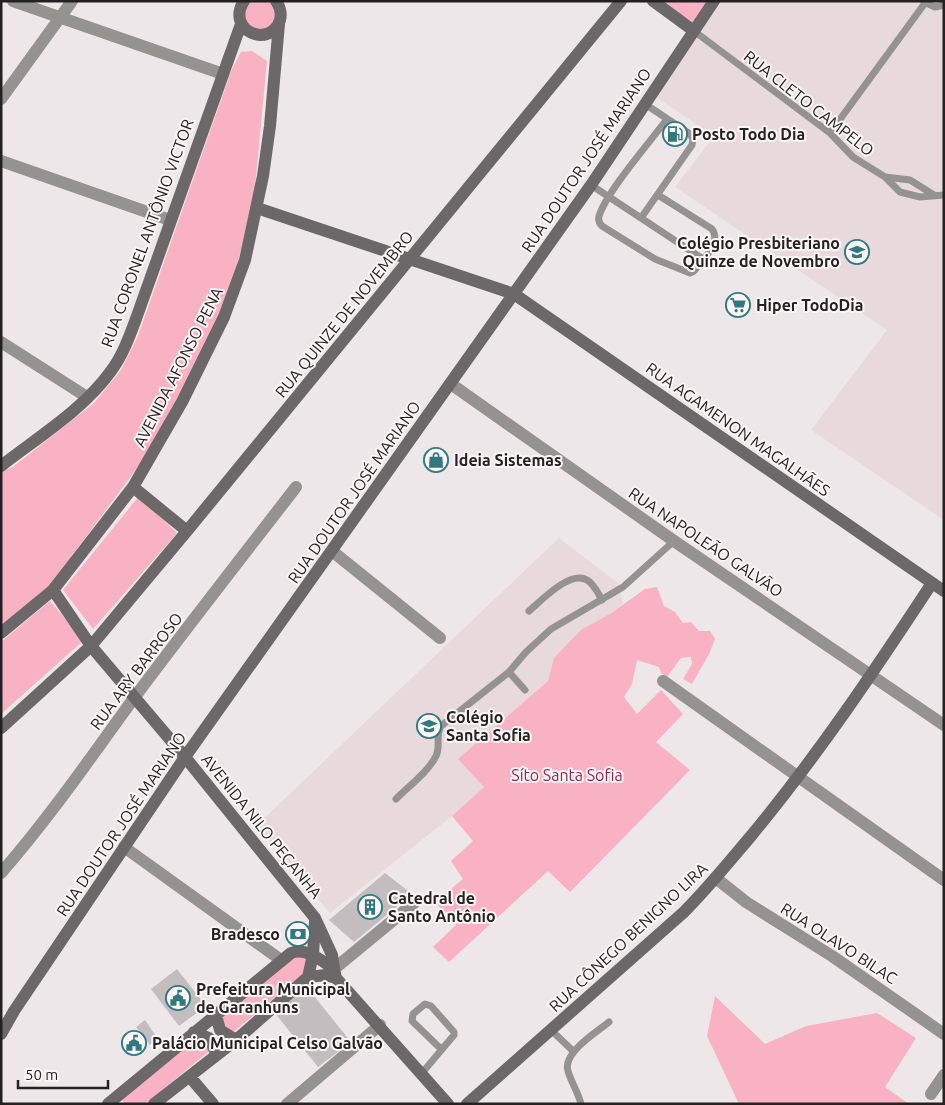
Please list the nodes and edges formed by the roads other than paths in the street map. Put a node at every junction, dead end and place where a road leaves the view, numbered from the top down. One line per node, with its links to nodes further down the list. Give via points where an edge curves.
1 (13, 1): 10 (street)
2 (72, 1): 10 (street)
3 (621, 1): 30 (main road, RUA QUINZE DE NOVEMBRO)
4 (653, 1): 13 (main road)
5 (714, 1): 13 (main road, RUA DOUTOR JOSÉ MARIANO)
6 (924, 2): 9 (lane, via 935,7); 18 (lane)
7 (240, 3): 11 (main road)
8 (280, 4): 12 (main road, AVENIDA AFONSO PENA)
9 (944, 5)
10 (60, 18): 14 (street); 15 (street)
11 (241, 24): 12 (main road, via 251,33 263,35); 14 (main road, RUA CORONEL ANTÔNIO VICTOR)
12 (279, 29): 26 (main road, AVENIDA AFONSO PENA, via 270,126)
13 (694, 31): 16 (main road, RUA DOUTOR JOSÉ MARIANO); 18 (lane, RUA CLETO CAMPELO)
14 (223, 74): 28 (main road, RUA CORONEL ANTÔNIO VICTOR)
15 (1, 99)
16 (645, 104): 17 (lane); 21 (main road, RUA DOUTOR JOSÉ MARIANO)
17 (667, 119): 22 (lane, via 693,139); 25 (lane)
18 (830, 133): 20 (lane, RUA CLETO CAMPELO, via 853,157)
19 (1, 161): 28 (street)
20 (885, 177): 23 (lane, via 910,180); 23 (lane, RUA CLETO CAMPELO, via 893,186 911,196)
21 (591, 184): 25 (lane); 31 (main road, RUA DOUTOR JOSÉ MARIANO)
22 (658, 195): 27 (lane); 29 (lane, via 712,228 716,241)
23 (934, 195): 24 (lane)
24 (944, 195)
25 (609, 197): 27 (lane); 29 (lane, via 598,217 602,226 655,259 684,272 694,271)
26 (257, 208): 30 (main road, RUA AGAMENON MAGALHÃES); 36 (main road, AVENIDA AFONSO PENA, via 246,260 224,317 182,402)
27 (641, 218): 29 (lane)
28 (170, 220): 34 (main road, RUA CORONEL ANTÔNIO VICTOR, via 126,344 112,370)
29 (702, 259)
30 (409, 260): 31 (main road, RUA AGAMENON MAGALHÃES); 38 (main road, RUA QUINZE DE NOVEMBRO)
31 (514, 294): 33 (main road, RUA DOUTOR JOSÉ MARIANO); 41 (main road, RUA AGAMENON MAGALHÃES)
32 (1, 342): 34 (street)
33 (451, 384): 39 (street, RUA NAPOLEÃO GALVÃO); 40 (main road, RUA DOUTOR JOSÉ MARIANO)
34 (87, 397): 35 (main road, RUA CORONEL ANTÔNIO VICTOR)
35 (1, 466)
36 (133, 487): 38 (main road); 42 (main road, AVENIDA AFONSO PENA)
37 (296, 487): 53 (street, RUA ARY BARROSO)
38 (188, 531): 48 (main road, RUA QUINZE DE NOVEMBRO)
39 (674, 541): 44 (lane, via 623,587); 50 (street, RUA NAPOLEÃO GALVÃO)
40 (332, 551): 47 (street); 56 (main road, RUA DOUTOR JOSÉ MARIANO)
41 (932, 582): 43 (main road, RUA AGAMENON MAGALHÃES); 50 (main road, RUA CÔNEGO BENIGNO LIRA)
42 (53, 590): 46 (main road, AVENIDA AFONSO PENA); 48 (main road, AVENIDA NILO PEÇANHA)
43 (944, 590)
44 (602, 600): 45 (lane, via 587,580 578,578 558,586); 49 (lane, via 551,629)
45 (529, 611)
46 (1, 633)
47 (440, 638)
48 (91, 646): 53 (main road, AVENIDA NILO PEÇANHA); 55 (main road, RUA QUINZE DE NOVEMBRO)
49 (509, 672): 52 (lane); 58 (lane, via 441,726 437,732 437,754)
50 (872, 674): 54 (street, RUA NAPOLEÃO GALVÃO); 57 (main road, RUA CÔNEGO BENIGNO LIRA)
51 (663, 681): 57 (street)
52 (525, 690)
53 (134, 698): 56 (main road, AVENIDA NILO PEÇANHA); 60 (street, RUA ARY BARROSO, via 85,769)
54 (944, 725)
55 (1, 728)
56 (185, 757): 59 (main road, RUA DOUTOR JOSÉ MARIANO); 64 (main road, AVENIDA NILO PEÇANHA)
57 (799, 778): 61 (main road, RUA CÔNEGO BENIGNO LIRA); 62 (street)
58 (396, 799)
59 (124, 847): 66 (street); 69 (main road, RUA DOUTOR JOSÉ MARIANO)
60 (1, 873)
61 (717, 878): 73 (main road, RUA CÔNEGO BENIGNO LIRA, via 684,912); 76 (street, RUA OLAVO BILAC, via 746,902 832,956)
62 (944, 880)
63 (414, 904): 67 (street)
64 (315, 918): 65 (main road); 67 (main road, AVENIDA NILO PEÇANHA, via 332,955)
65 (313, 955): 66 (main road, via 295,951); 67 (main road); 68 (main road)
66 (281, 960): 70 (main road)
67 (335, 973): 68 (main road); 72 (main road)
68 (308, 976): 77 (main road)
69 (12, 1009): 75 (main road, RUA DOUTOR JOSÉ MARIANO)
70 (216, 1014): 74 (main road); 77 (main road, via 220,1030)
71 (609, 1022): 79 (lane)
72 (380, 1025): 81 (main road); 88 (street)
73 (551, 1030): 79 (lane); 90 (main road, RUA CÔNEGO BENIGNO LIRA)
74 (194, 1032): 80 (main road, via 209,1038); 85 (main road)
75 (1, 1034)
76 (944, 1034)
77 (236, 1040): 80 (main road)
78 (441, 1050): 78 (lane, via 454,1032 431,1006 425,1004 413,1014 412,1021); 81 (lane)
79 (573, 1051): 91 (lane, via 567,1070)
80 (217, 1055): 83 (main road)
81 (422, 1073): 89 (main road)
82 (944, 1075): 84 (street)
83 (190, 1077): 86 (main road); 87 (main road)
84 (931, 1099)
85 (115, 1101)
86 (154, 1104)
87 (213, 1104)
88 (287, 1104)
89 (448, 1104)
90 (467, 1104)
91 (581, 1104)

